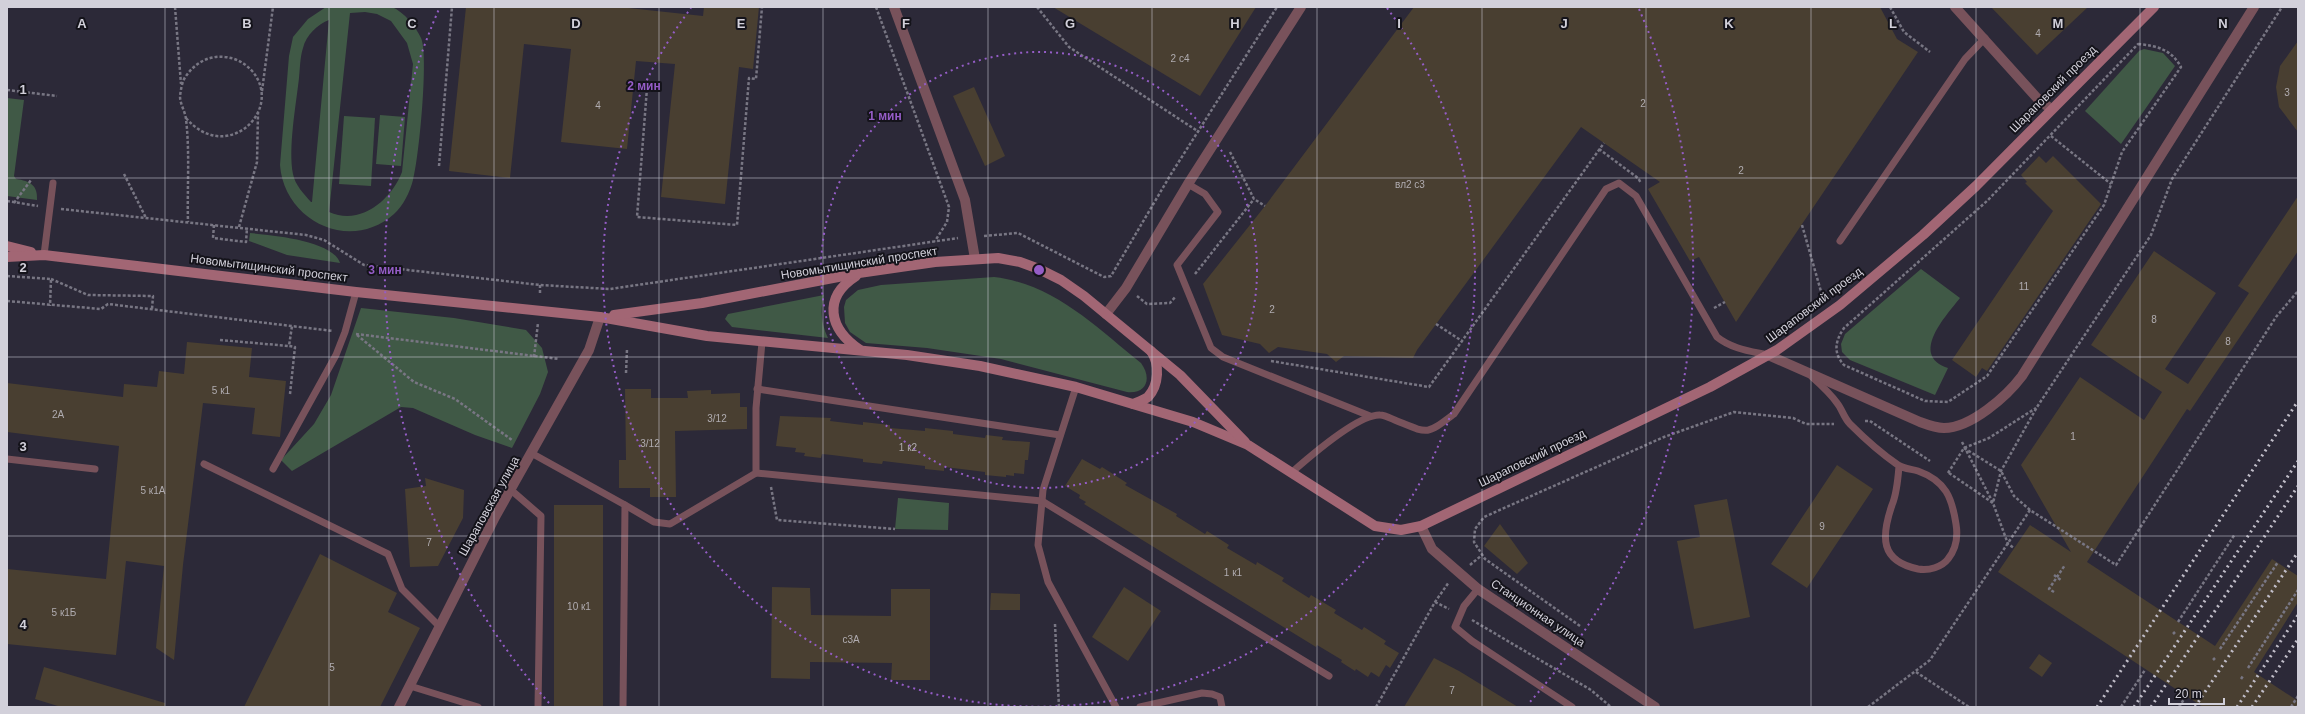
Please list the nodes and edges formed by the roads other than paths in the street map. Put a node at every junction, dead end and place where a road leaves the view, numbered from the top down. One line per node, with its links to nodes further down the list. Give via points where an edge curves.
1 (894, 7): 14 (street, via 965,200)
2 (1301, 7): 9 (street)
3 (1955, 7): 6 (street)
4 (2154, 7): 7 (main road, Шараповский проезд)
5 (2254, 7): 23 (street, via 2015,385 1994,404 1962,424 1938,427 1920,422)
6 (1985, 38): 7 (street, via 2037,98); 10 (lane, via 1965,59)
7 (2051, 109): 22 (main road, Шараповский проезд, via 1976,186 1884,269 1840,305)
8 (53, 183): 12 (lane)
9 (1188, 184): 17 (street, via 1126,288); 27 (lane, via 1205,194 1218,212 1177,266 1211,348 1223,356)
10 (1840, 242)
11 (7, 246): 12 (main road)
12 (43, 254): 13 (main road, Новомытищинский проспект); 16 (main road, Новомытищинский проспект)
13 (7, 257)
14 (975, 259): 15 (main road, Новомытищинский проспект); 17 (main road, Новомытищинский проспект, via 998,258 1039,269 1061,280)
15 (859, 273): 18 (main road, Новомытищинский проспект, via 702,303); 21 (main road, via 839,290 834,303 834,315 838,330)
16 (356, 292): 18 (main road, Новомытищинский проспект); 35 (lane, via 336,355)
17 (1106, 314): 20 (main road, Новомытищинский проспект)
18 (600, 317): 19 (main road, Новомытищинский проспект, via 707,336); 30 (street, Шараповская улица, via 589,350)
19 (762, 342): 21 (main road, Новомытищинский проспект); 25 (lane)
20 (1148, 347): 26 (main road, via 1154,355 1157,379 1147,398); 29 (main road, Новомытищинский проспект, via 1200,394)
21 (861, 351): 24 (main road, Новомытищинский проспект, via 980,366)
22 (1768, 355): 23 (street); 27 (lane, via 1726,344 1717,337 1636,196 1619,184 1606,189 1454,414 1431,431 1423,432 1381,414); 41 (main road, Шараповский проезд, via 1716,384)
23 (1799, 368): 33 (lane, via 1831,394 1848,423)
24 (1076, 388): 26 (main road, Новомытищинский проспект); 28 (lane)
25 (757, 389): 28 (lane); 36 (lane)
26 (1133, 404): 29 (main road, Новомытищинский проспект, via 1193,422)
27 (1370, 416): 37 (lane, via 1319,448)
28 (1060, 436): 39 (lane)
29 (1248, 445): 37 (main road, Новомытищинский проспект)
30 (533, 454): 38 (street, Шараповская улица); 40 (lane)
31 (7, 459): 34 (lane)
32 (204, 464): 43 (lane, via 388,554 402,589)
33 (1899, 466): 33 (lane, via 1884,541 1893,558 1905,566 1922,570 1936,568 1945,563 1956,543 1957,528 1952,501 1940,485 1920,472)
34 (95, 469)
35 (273, 470)
36 (756, 472): 39 (lane); 40 (lane, via 670,524 654,522)
37 (1291, 473): 41 (main road, Новомытищинский проспект, via 1375,526 1401,530)
38 (511, 490): 43 (street, Шараповская улица); 48 (lane, via 541,516)
39 (1042, 501): 44 (lane); 50 (lane, via 1038,545 1048,582)
40 (625, 505): 49 (lane)
41 (1421, 526): 42 (street, Станционная улица, via 1432,549)
42 (1478, 589): 53 (lane, via 1464,606 1455,627); 54 (street, Станционная улица)
43 (440, 627): 45 (street, Шараповская улица)
44 (1329, 676)
45 (410, 686): 46 (street, Шараповская улица); 47 (lane)
46 (399, 707)
47 (478, 707)
48 (538, 707)
49 (623, 707)
50 (1116, 707)
51 (1140, 707): 52 (lane, via 1202,693 1220,698)
52 (1222, 707)
53 (1572, 707)
54 (1655, 707)

